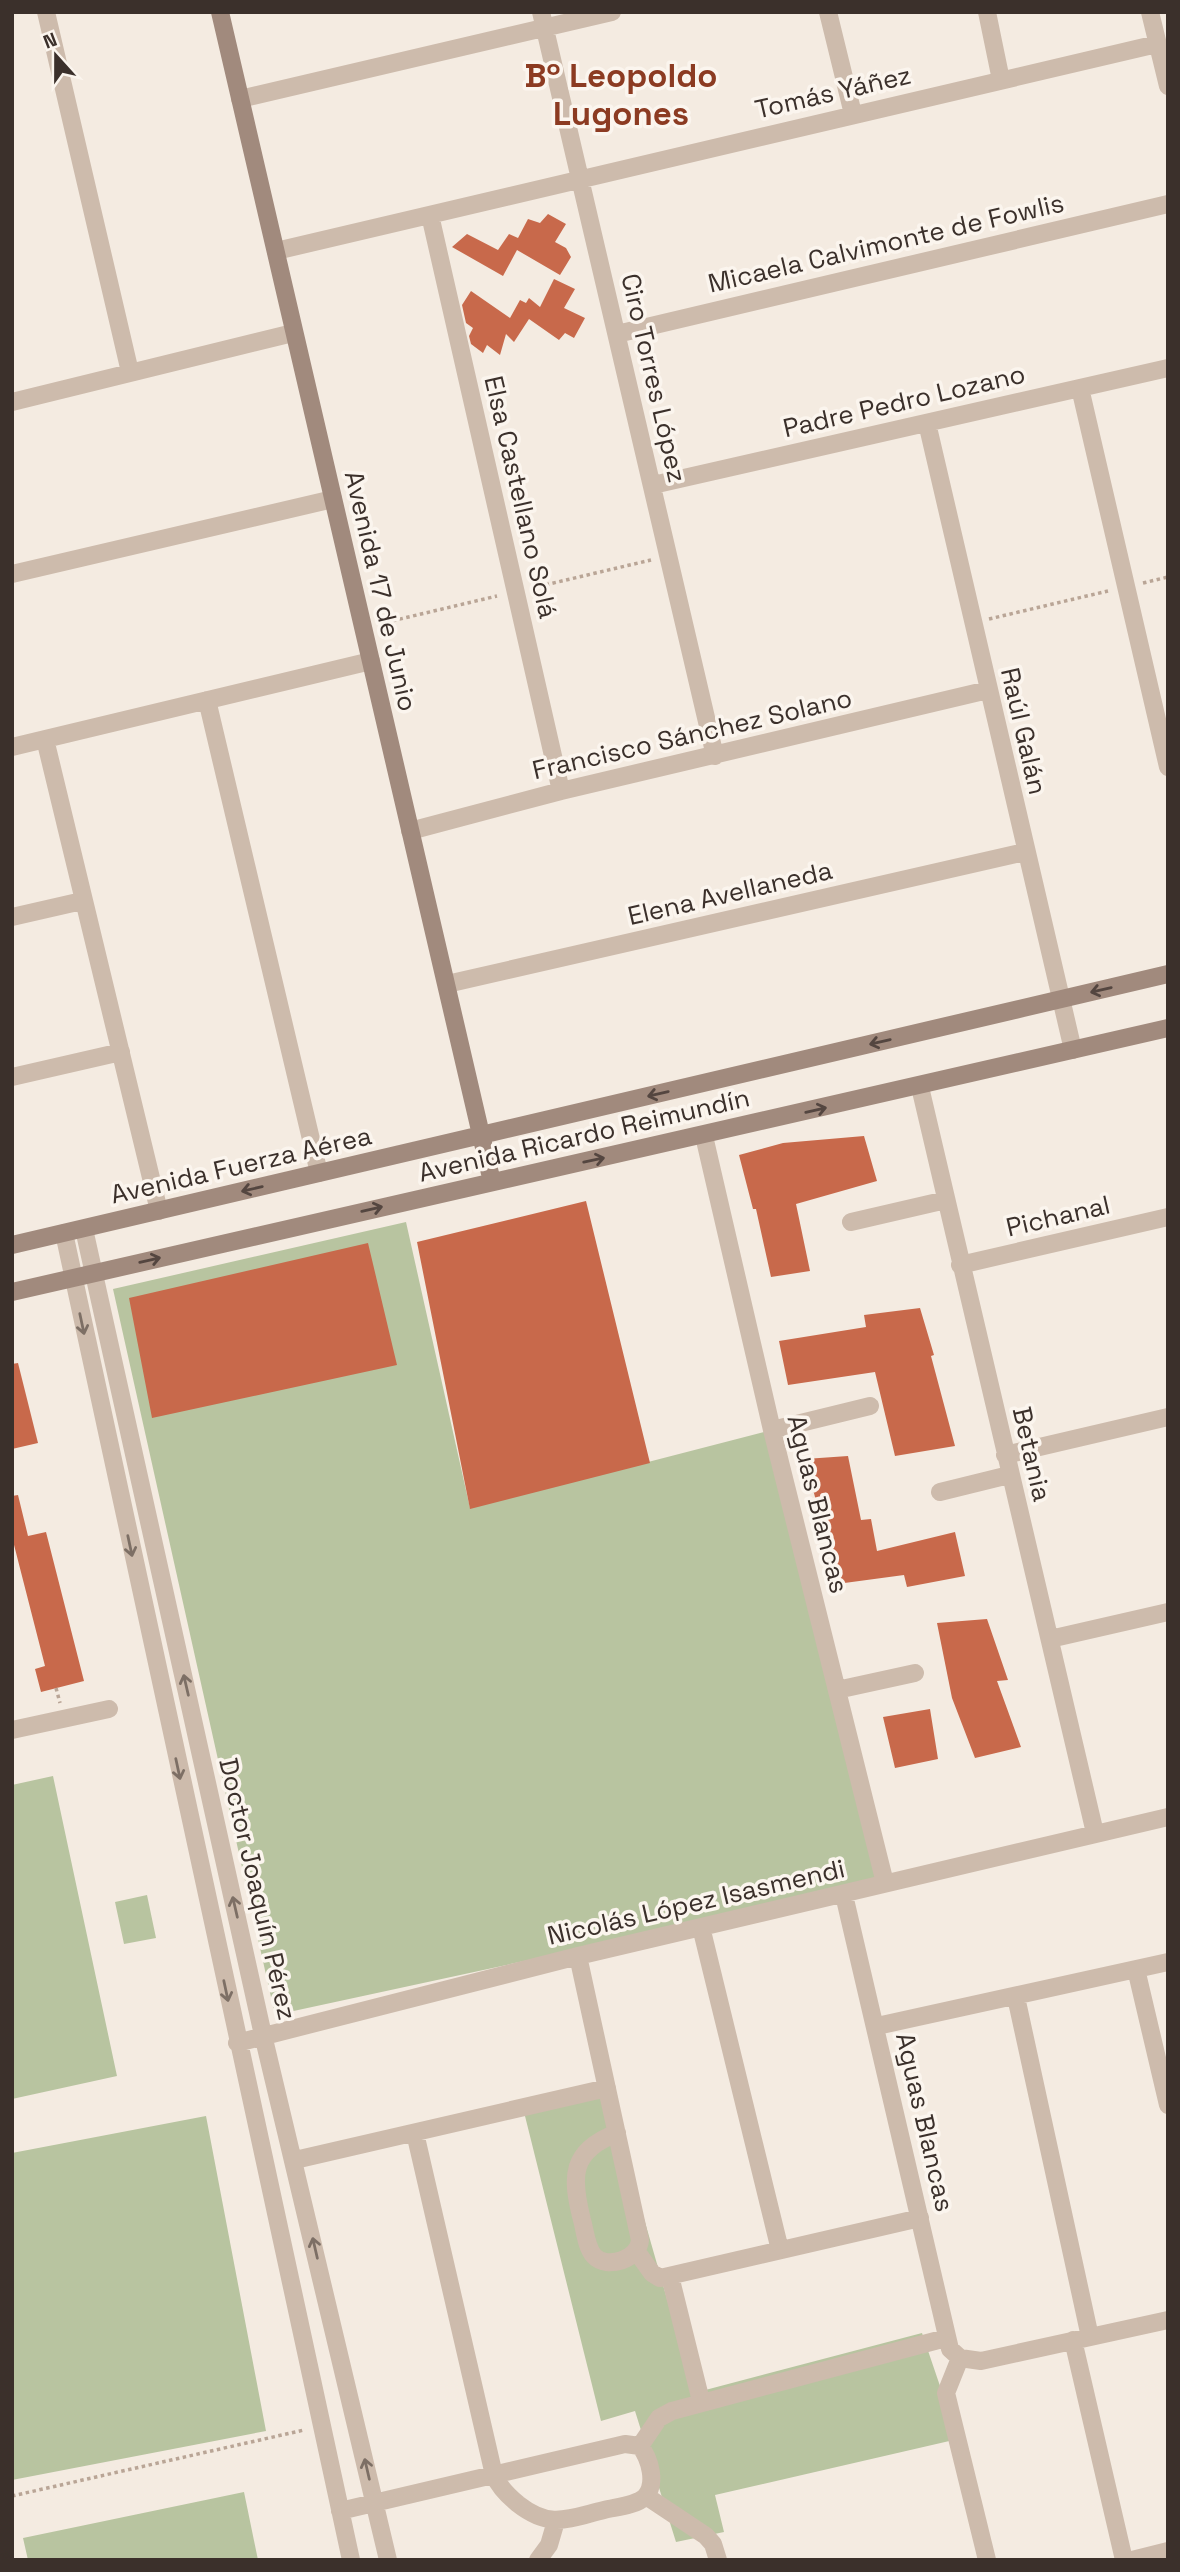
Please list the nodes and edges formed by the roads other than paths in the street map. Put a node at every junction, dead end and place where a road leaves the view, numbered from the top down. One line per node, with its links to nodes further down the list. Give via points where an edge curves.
1 (46, 12): 20 (street)
2 (220, 12): 11 (street, Avenida 17 de Junio)
3 (612, 12): 7 (street)
4 (828, 12): 12 (street)
5 (987, 12): 9 (street)
6 (1150, 12): 8 (street)
7 (542, 20): 11 (street); 13 (street, Ciro Torres López)
8 (1157, 44): 9 (street, Tomás Yáñez); 10 (street)
9 (1002, 80): 12 (street, Tomás Yáñez)
10 (1168, 86)
11 (240, 99): 16 (street, Avenida 17 de Junio)
12 (853, 114): 13 (street, Tomás Yáñez)
13 (580, 180): 15 (street, Tomás Yáñez); 18 (street, Ciro Torres López)
14 (1168, 204): 18 (street, Micaela Calvimonte de Fowlis)
15 (430, 215): 16 (street, Tomás Yáñez); 34 (street, Elsa Castellano Solá)
16 (276, 251): 17 (street, Avenida 17 de Junio)
17 (293, 333): 20 (street); 25 (street, Avenida 17 de Junio)
18 (617, 334): 24 (street, Ciro Torres López)
19 (1168, 368): 21 (street, Padre Pedro Lozano)
20 (130, 372): 22 (street)
21 (1080, 388): 23 (street, Padre Pedro Lozano); 33 (street)
22 (12, 402)
23 (927, 423): 24 (street, Padre Pedro Lozano); 28 (street, Raúl Galán)
24 (653, 485): 32 (street, Ciro Torres López)
25 (332, 499): 26 (street); 27 (street, Avenida 17 de Junio)
26 (12, 574)
27 (371, 661): 29 (street); 35 (street, Avenida 17 de Junio)
28 (988, 690): 32 (street, Francisco Sánchez Solano); 36 (street, Raúl Galán)
29 (207, 701): 30 (street); 49 (street)
30 (45, 739): 31 (street); 37 (street)
31 (12, 747)
32 (715, 756): 34 (street, Francisco Sánchez Solano)
33 (1168, 767)
34 (561, 791): 35 (street, Francisco Sánchez Solano)
35 (410, 831): 40 (street, Avenida 17 de Junio)
36 (1024, 852): 40 (street, Elena Avellaneda); 41 (street, Raúl Galán)
37 (82, 901): 38 (street); 44 (street)
38 (12, 917)
39 (1168, 974): 41 (street, Avenida Ricardo Reimundín, one-way to 41)
40 (447, 984): 47 (street, Avenida 17 de Junio)
41 (1062, 999): 43 (street, Raúl Galán); 47 (street, Avenida Ricardo Reimundín, one-way to 47)
42 (1168, 1028): 43 (street, Avenida Ricardo Reimundín)
43 (1073, 1050): 46 (street, Avenida Ricardo Reimundín)
44 (121, 1052): 45 (street); 52 (street)
45 (12, 1077)
46 (920, 1087): 48 (street, Avenida Ricardo Reimundín, one-way to 46); 51 (street, Betania)
47 (481, 1135): 49 (street, Avenida Fuerza Aérea); 50 (street, Avenida 17 de Junio)
48 (704, 1136): 50 (street, Avenida Ricardo Reimundín, one-way to 48); 64 (street, Aguas Blancas)
49 (319, 1173): 52 (street, Avenida Fuerza Aérea, one-way to 52)
50 (492, 1182): 59 (street, Avenida Ricardo Reimundín, one-way to 50)
51 (946, 1200): 54 (street); 58 (street, Betania)
52 (159, 1212): 55 (street, Avenida Fuerza Aérea)
53 (1168, 1217): 58 (street, Pichanal)
54 (851, 1222)
55 (84, 1228): 56 (street, Avenida Fuerza Aérea); 59 (street, Doctor Joaquín Pérez)
56 (64, 1233): 57 (street, Avenida Fuerza Aérea); 60 (street, Doctor Joaquín Pérez)
57 (12, 1245)
58 (960, 1265): 65 (street, Betania)
59 (93, 1273): 60 (street, Avenida Ricardo Reimundín); 84 (street, Doctor Joaquín Pérez, one-way to 59)
60 (72, 1278): 61 (street, Avenida Ricardo Reimundín); 85 (street, Doctor Joaquín Pérez, one-way to 85)
61 (12, 1292)
62 (870, 1406): 64 (street)
63 (1168, 1417): 65 (street)
64 (772, 1430): 71 (street, Aguas Blancas)
65 (1005, 1455): 66 (street, Betania)
66 (1009, 1475): 67 (street); 69 (street, Betania)
67 (940, 1492)
68 (1168, 1612): 69 (street)
69 (1049, 1639): 75 (street, Betania)
70 (915, 1673): 71 (street)
71 (837, 1690): 76 (street, Aguas Blancas)
72 (108, 1709): 73 (street)
73 (12, 1730)
74 (1168, 1817): 75 (street, Nicolás López Isasmendi)
75 (1094, 1833): 76 (street, Nicolás López Isasmendi)
76 (886, 1883): 77 (street, Nicolás López Isasmendi)
77 (844, 1895): 78 (street, Nicolás López Isasmendi); 83 (street, Aguas Blancas)
78 (701, 1927): 79 (street, Nicolás López Isasmendi); 92 (street)
79 (578, 1956): 84 (street, Nicolás López Isasmendi); 86 (street)
80 (1168, 1962): 81 (street)
81 (1136, 1969): 82 (street); 87 (street)
82 (1016, 1997): 83 (street); 96 (street)
83 (877, 2026): 91 (street, Aguas Blancas)
84 (263, 2035): 85 (street, Nicolás López Isasmendi); 90 (street, Doctor Joaquín Pérez)
85 (237, 2043): 104 (street, Doctor Joaquín Pérez)
86 (607, 2088): 88 (street); 89 (street)
87 (1168, 2105)
88 (415, 2133): 90 (street); 101 (street)
89 (617, 2133): 93 (street, via 640,2240); 93 (street, via 584,2155 577,2166 574,2190 593,2255 610,2262)
90 (295, 2160): 103 (street, Doctor Joaquín Pérez, one-way to 90)
91 (920, 2218): 92 (street); 97 (street, Aguas Blancas)
92 (780, 2250): 94 (street)
93 (637, 2252): 94 (street, via 652,2273 660,2278)
94 (670, 2276): 99 (street)
95 (1168, 2320): 96 (street)
96 (1082, 2338): 98 (street, via 981,2361); 112 (street)
97 (946, 2339): 98 (street, Aguas Blancas); 99 (street)
98 (960, 2358): 111 (street, via 946,2393)
99 (701, 2401): 100 (street, via 659,2418)
100 (640, 2446): 101 (street, via 625,2444); 102 (street, via 652,2481)
101 (494, 2475): 103 (street); 105 (street, via 504,2492 532,2515)
102 (646, 2496): 105 (street); 110 (street, via 706,2536)
103 (375, 2502): 104 (street); 108 (street, Doctor Joaquín Pérez)
104 (340, 2511): 107 (street, Doctor Joaquín Pérez)
105 (556, 2521): 109 (street, via 549,2545)
106 (1168, 2551): 113 (street)
107 (351, 2560)
108 (388, 2560)
109 (538, 2560)
110 (718, 2560)
111 (987, 2560)
112 (1124, 2560)
113 (1132, 2560)

